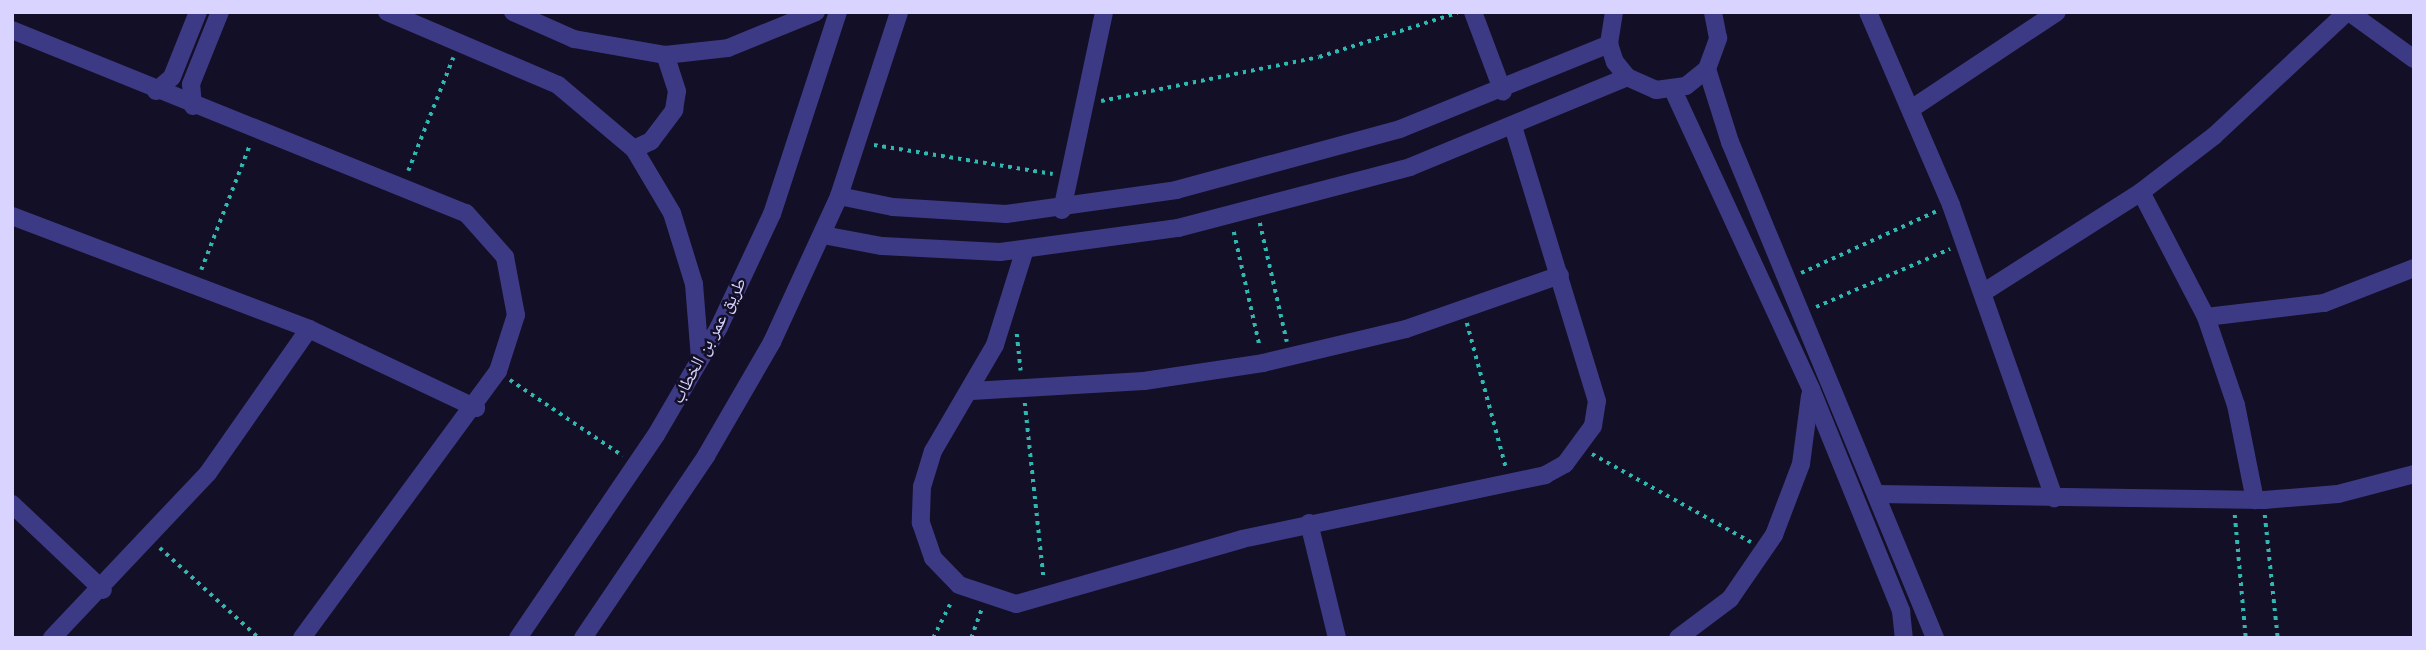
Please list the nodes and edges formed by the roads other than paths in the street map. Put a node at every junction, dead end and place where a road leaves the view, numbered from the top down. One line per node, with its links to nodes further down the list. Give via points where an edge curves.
1 (198, 12): 21 (street, via 172,77)
2 (220, 12): 24 (street, via 191,84)
3 (387, 12): 27 (street, via 558,85)
4 (513, 12): 17 (street, via 574,39)
5 (816, 12): 17 (street, via 728,48)
6 (838, 12): 39 (street, طريق عمر بن الخطاب, via 772,214)
7 (899, 12): 29 (street)
8 (1104, 12): 30 (street)
9 (1473, 12): 23 (street)
10 (1614, 12): 16 (street)
11 (1868, 12): 25 (street)
12 (2057, 12): 25 (street)
13 (2348, 12): 18 (street); 28 (street, via 2214,136)
14 (1720, 15): 19 (street)
15 (13, 31): 21 (street)
16 (1609, 44): 20 (street); 23 (street)
17 (665, 55): 27 (street, via 677,91 674,110 652,141)
18 (2414, 59)
19 (1707, 69): 22 (street); 44 (street, via 1730,142)
20 (1627, 77): 22 (street, via 1641,86); 26 (street)
21 (156, 90): 24 (street)
22 (1673, 90): 40 (street)
23 (1503, 92): 30 (street, via 1289,163)
24 (193, 106): 42 (street, via 466,213 505,257 516,315 498,371)
25 (1911, 109): 36 (street)
26 (1514, 129): 33 (street, via 1257,210); 35 (street)
27 (635, 149): 39 (street, via 672,213 691,272)
28 (2141, 192): 36 (street); 37 (street)
29 (839, 196): 30 (street, via 949,213); 32 (street)
30 (1062, 209)
31 (12, 216): 38 (street)
32 (823, 235): 33 (street, via 941,252); 53 (street, via 772,342 706,456)
33 (1025, 248): 41 (street, via 1013,298)
34 (2414, 268): 37 (street, via 2324,303)
35 (1560, 275): 41 (street, via 1463,311 1290,358 1023,390); 48 (street, via 1597,401 1581,448 1545,475)
36 (1984, 292): 45 (street)
37 (2206, 317): 46 (street, via 2236,405)
38 (309, 330): 42 (street); 49 (street, via 223,453)
39 (700, 359): 52 (street, طريق عمر بن الخطاب, via 636,465)
40 (1811, 389): 55 (street, via 1801,464 1765,550 1730,599); 56 (street, via 1901,611)
41 (972, 391): 48 (street, via 933,451 922,486 920,523 933,558 959,585 985,599 1016,604 1046,600)
42 (476, 408): 51 (street)
43 (2414, 474): 46 (street, via 2338,494)
44 (1878, 494): 45 (street); 57 (street)
45 (2054, 498): 46 (street)
46 (2259, 500)
47 (12, 504): 49 (street)
48 (1309, 523): 54 (street)
49 (103, 590): 50 (street)
50 (52, 638)
51 (302, 638)
52 (518, 638)
53 (583, 638)
54 (1337, 638)
55 (1678, 638)
56 (1903, 638)
57 (1935, 638)

